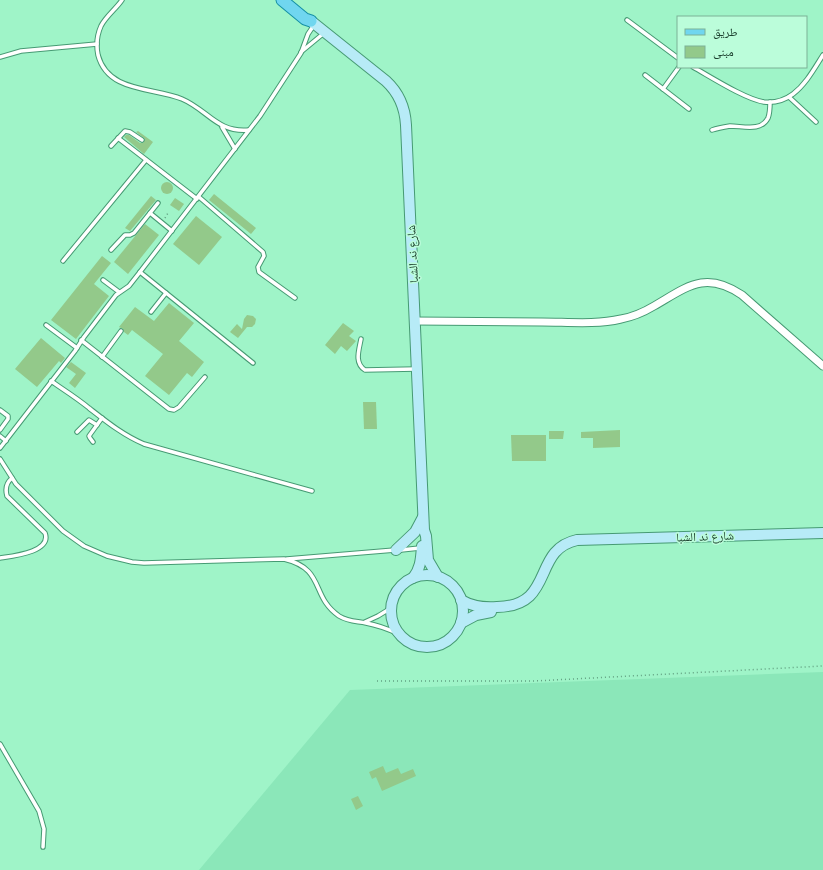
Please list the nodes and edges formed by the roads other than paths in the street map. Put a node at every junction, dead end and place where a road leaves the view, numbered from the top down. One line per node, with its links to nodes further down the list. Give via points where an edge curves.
1 (122, 0): 7 (lane, via 101,26)
2 (282, 0): 5 (main road)
3 (290, 0): 5 (main road)
4 (628, 20): 11 (lane)
5 (313, 22): 6 (main road, شارع ند الشبا); 8 (lane)
6 (324, 32): 8 (lane); 40 (main road, شارع ند الشبا, via 386,81 396,91 402,104 406,118)
7 (97, 44): 10 (lane, via 21,51); 20 (lane, via 103,68 117,80 132,87 184,99)
8 (301, 53): 21 (lane)
9 (823, 56): 16 (lane, via 810,76)
10 (0, 57)
11 (677, 57)
12 (678, 68): 15 (lane)
13 (695, 68): 17 (lane, via 750,97)
14 (645, 76): 15 (lane)
15 (663, 89): 18 (lane)
16 (789, 97): 17 (lane); 19 (lane)
17 (770, 102): 22 (lane, via 768,119 762,125)
18 (689, 109)
19 (816, 122)
20 (222, 126): 21 (lane, via 235,130); 26 (lane)
21 (249, 130): 26 (lane)
22 (712, 130)
23 (118, 138): 24 (lane, via 127,131); 25 (lane); 27 (lane)
24 (142, 140)
25 (111, 146)
26 (235, 149): 28 (lane)
27 (146, 160): 28 (lane); 33 (lane)
28 (198, 198): 31 (lane); 38 (lane, via 263,252 259,272)
29 (158, 203): 30 (lane)
30 (150, 213): 31 (lane); 32 (lane, via 134,233 123,236)
31 (172, 231): 34 (lane)
32 (111, 250)
33 (63, 261)
34 (140, 272): 36 (lane, via 129,286); 37 (lane)
35 (103, 280): 36 (lane)
36 (119, 292): 44 (lane)
37 (166, 293): 39 (lane); 47 (lane)
38 (295, 298)
39 (151, 312)
40 (415, 321): 48 (street, via 583,322 620,319 653,307 689,286 711,283 728,287 742,296); 49 (main road, شارع ند الشبا)
41 (46, 325): 45 (lane)
42 (121, 331): 46 (lane)
43 (361, 339): 49 (lane, via 358,359 360,366 365,370)
44 (82, 340): 45 (lane); 46 (lane)
45 (76, 348): 51 (lane)
46 (102, 357): 50 (lane, via 171,410 179,407)
47 (252, 363)
48 (823, 366)
49 (417, 369): 64 (main road, شارع ند الشبا)
50 (205, 377)
51 (51, 381): 53 (lane); 58 (lane)
52 (0, 410): 55 (lane, via 8,419)
53 (102, 418): 54 (lane); 63 (lane, via 122,433 144,444)
54 (97, 425): 56 (lane, via 88,420); 59 (lane, via 89,436)
55 (0, 430)
56 (76, 432)
57 (0, 436): 58 (lane)
58 (6, 441): 60 (lane)
59 (93, 442)
60 (0, 448)
61 (0, 459): 62 (lane)
62 (12, 478): 70 (lane, via 6,488 7,496 44,533 46,540 38,549); 71 (lane, via 63,531 84,546 107,556 144,563)
63 (312, 491)
64 (423, 518): 65 (main road, شارع ند الشبا); 69 (main road, via 409,538)
65 (424, 530): 68 (main road, شارع ند الشبا); 72 (main road, شارع ند الشبا, via 428,560)
66 (823, 533): 67 (main road, شارع ند الشبا)
67 (587, 540): 74 (main road, شارع ند الشبا, via 572,541 556,550 537,589 518,604 483,608); 77 (main road, شارع ند الشبا, via 560,552 542,589 525,605 514,610 476,615)
68 (422, 548): 69 (lane); 73 (main road, شارع ند الشبا, via 421,563)
69 (396, 550): 71 (lane)
70 (0, 558)
71 (284, 559): 76 (lane, via 301,565 309,572 325,602 335,612 352,622)
72 (438, 577): 73 (main road, via 426,575); 74 (main road, via 452,586)
73 (413, 578): 75 (main road, via 400,588)
74 (461, 600): 77 (main road)
75 (391, 608): 76 (lane); 78 (main road, via 391,619)
76 (364, 622): 78 (lane)
77 (461, 622): 78 (main road, via 452,637 432,647 411,644)
78 (398, 634)
79 (0, 744): 80 (lane, via 40,811 44,829)
80 (43, 847)

